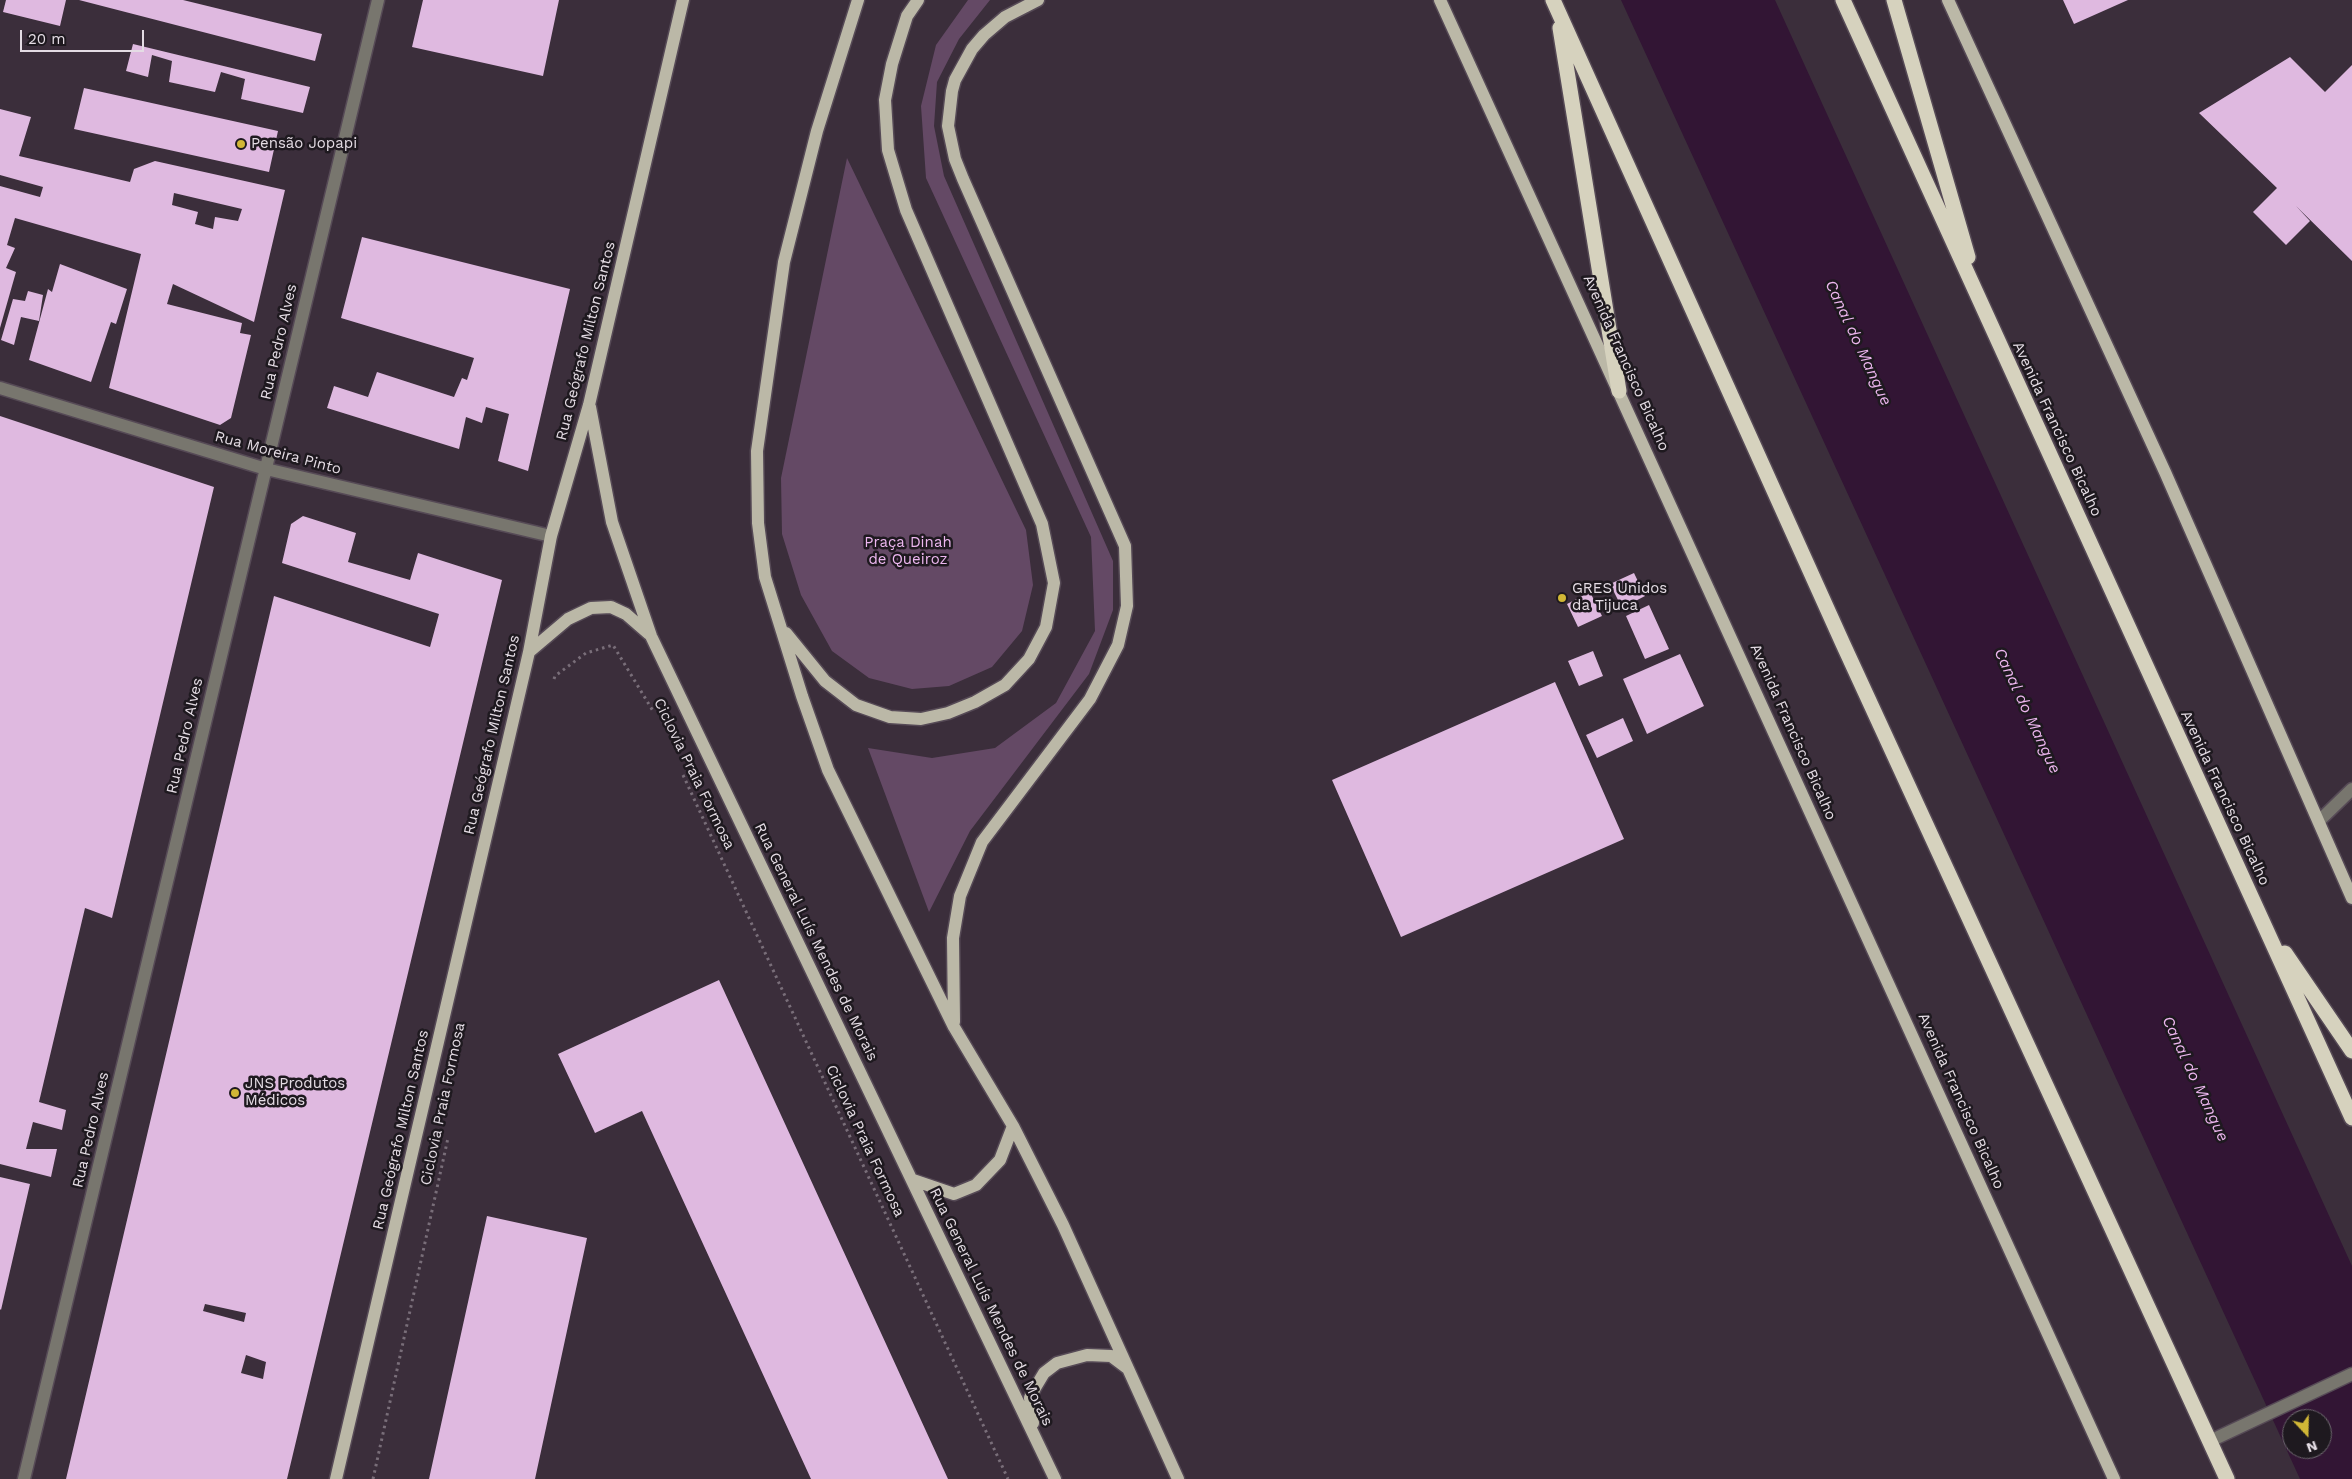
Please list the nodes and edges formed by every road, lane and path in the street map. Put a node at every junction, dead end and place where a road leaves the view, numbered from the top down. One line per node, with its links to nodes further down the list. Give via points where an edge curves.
1 (378, 0): 15 (street, Rua Pedro Alves)
2 (683, 0): 14 (main road, Rua Geógrafo Milton Santos)
3 (858, 0): 17 (main road, via 817,130 784,262 757,451 758,523 765,577)
4 (918, 0): 17 (main road, via 907,16 892,64 885,100 888,150 906,210 1042,524 1054,583 1046,627 1029,659 1005,685 966,706 920,719 890,717 856,705 825,681)
5 (1038, 0): 29 (main road, via 1006,17 984,35 963,63 952,92 948,126 963,179 1125,546 1127,606 1118,645 1090,699 982,842 960,896 953,938)
6 (1440, 0): 13 (main road, Avenida Francisco Bicalho)
7 (1843, 0): 11 (highway, Avenida Francisco Bicalho)
8 (1894, 0): 11 (highway)
9 (1948, 0): 24 (main road, via 2165,472)
10 (1555, 3): 13 (highway); 38 (highway, via 1842,644)
11 (1982, 307): 28 (highway, Avenida Francisco Bicalho)
12 (0, 388): 15 (street, Rua Moreira Pinto)
13 (1619, 391): 45 (main road, Avenida Francisco Bicalho)
14 (589, 405): 16 (main road, Rua Geógrafo Milton Santos); 18 (main road, Rua General Luís Mendes de Morais, via 612,522)
15 (266, 469): 16 (street, Rua Moreira Pinto); 39 (street, Rua Pedro Alves)
16 (551, 536): 19 (main road, Rua Geógrafo Milton Santos)
17 (782, 628): 29 (main road, via 828,770)
18 (651, 636): 19 (main road, via 626,614 611,607 591,608 568,619); 34 (main road, Rua General Luís Mendes de Morais)
19 (529, 652): 40 (main road, Rua Geógrafo Milton Santos)
20 (552, 684): 21 (path, Ciclovia Praia Formosa, via 555,676 586,653 613,646)
21 (656, 717)
22 (682, 771): 42 (path, Ciclovia Praia Formosa)
23 (2352, 789): 24 (street)
24 (2319, 821): 25 (main road)
25 (2338, 868): 26 (main road); 27 (street)
26 (2352, 898)
27 (2352, 908)
28 (2261, 919): 30 (highway); 31 (highway, Avenida Francisco Bicalho)
29 (954, 1027): 32 (main road)
30 (2352, 1051)
31 (2352, 1118)
32 (1013, 1126): 34 (main road, via 1000,1160 976,1185 954,1194); 35 (main road, via 1063,1225)
33 (449, 1131): 41 (path, Ciclovia Praia Formosa)
34 (913, 1180): 37 (main road, Rua General Luís Mendes de Morais)
35 (1128, 1368): 37 (main road, via 1111,1356 1087,1354 1057,1363 1044,1373 1030,1398); 44 (main road)
36 (2352, 1374): 38 (street)
37 (1034, 1433): 43 (main road, Rua General Luís Mendes de Morais)
38 (2210, 1441): 46 (highway)
39 (24, 1479)
40 (336, 1479)
41 (373, 1479)
42 (1008, 1479)
43 (1055, 1479)
44 (1178, 1479)
45 (2114, 1479)
46 (2227, 1479)

